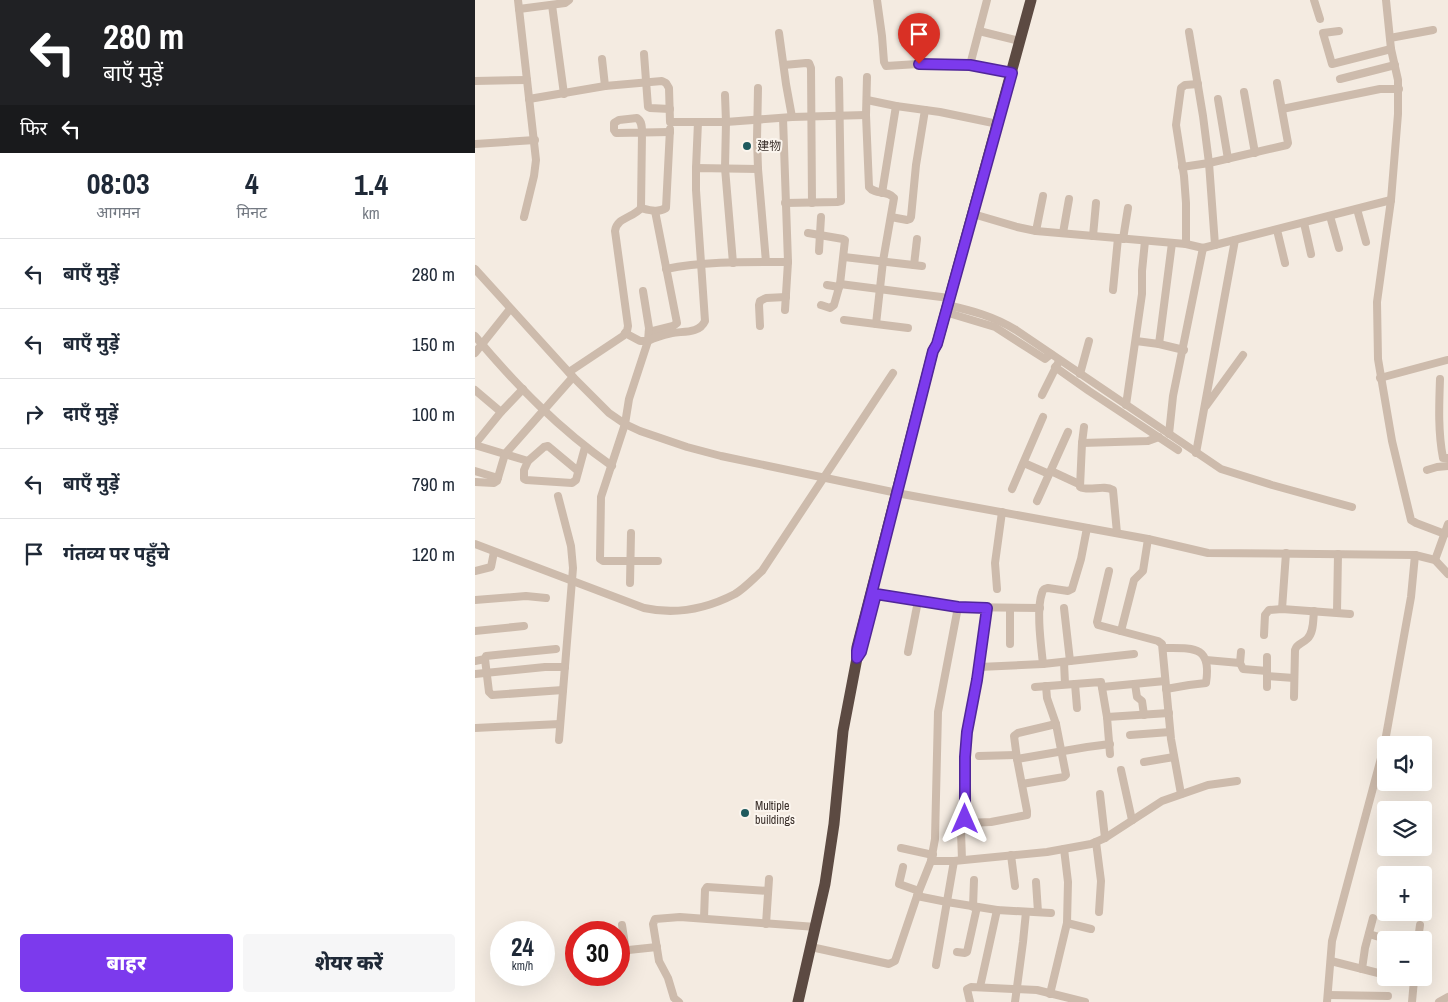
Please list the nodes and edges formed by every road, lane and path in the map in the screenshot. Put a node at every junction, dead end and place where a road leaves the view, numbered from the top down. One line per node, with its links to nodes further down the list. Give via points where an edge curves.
1 (519, 0): 9 (street)
2 (569, 0): 8 (street)
3 (877, 0): 22 (street, via 886,66)
4 (987, 0): 12 (street)
5 (1031, 0): 17 (highway)
6 (1313, 0): 10 (street)
7 (1386, 0): 16 (street)
8 (552, 5): 9 (street); 37 (street)
9 (519, 9): 27 (street)
10 (1320, 19)
11 (1433, 30): 16 (street)
12 (979, 31): 17 (street); 22 (street)
13 (1339, 31): 18 (street, via 1323,34 1332,64)
14 (779, 32): 21 (street)
15 (1189, 32): 32 (street)
16 (1390, 38): 18 (street)
17 (1020, 41): 24 (highway)
18 (1391, 49): 23 (street)
19 (644, 54): 30 (street)
20 (602, 59): 33 (street)
21 (784, 65): 48 (street); 49 (street, via 810,65)
22 (970, 65): 24 (street)
23 (1395, 65): 26 (street); 35 (street)
24 (1012, 73): 55 (highway)
25 (867, 77): 41 (street)
26 (1340, 79)
27 (527, 80): 29 (street); 39 (street)
28 (839, 80): 47 (street)
29 (475, 81)
30 (646, 83): 33 (street); 43 (street, via 648,107); 43 (street, via 662,81 668,85)
31 (1277, 83): 44 (street)
32 (1198, 84): 61 (street); 62 (street, via 1181,88 1177,124)
33 (605, 86): 37 (street)
34 (757, 88): 51 (street)
35 (1399, 90): 44 (street, via 1380,89); 69 (street)
36 (1244, 92): 59 (street)
37 (564, 94): 39 (street)
38 (725, 94): 54 (street)
39 (529, 99): 57 (street)
40 (1218, 99): 60 (street)
41 (867, 100): 42 (street); 46 (street)
42 (896, 106): 45 (street); 66 (street)
43 (670, 108): 52 (street)
44 (1282, 109): 59 (street, via 1289,143)
45 (925, 110): 55 (street); 81 (street, via 911,217 907,220)
46 (866, 115): 47 (street); 66 (street, via 869,187)
47 (839, 116): 49 (street); 71 (street, via 841,201)
48 (792, 117): 49 (street); 50 (street)
49 (812, 117): 71 (street)
50 (783, 118): 51 (street); 70 (street)
51 (757, 120): 54 (street); 65 (street)
52 (670, 122): 53 (street); 56 (street)
53 (698, 122): 54 (street); 63 (street)
54 (726, 122): 64 (street)
55 (998, 124): 77 (highway)
56 (670, 132): 73 (street, via 642,133); 76 (street, via 667,205)
57 (535, 140): 58 (street); 79 (street, via 534,176)
58 (475, 144)
59 (1255, 153): 60 (street)
60 (1228, 159): 61 (street)
61 (1209, 163): 62 (street); 96 (street)
62 (1183, 167): 95 (street)
63 (696, 168): 64 (street); 107 (street)
64 (725, 168): 65 (street); 106 (street)
65 (758, 169): 103 (street)
66 (882, 193): 81 (street, via 894,198)
67 (1043, 196): 84 (street)
68 (1069, 199): 86 (street)
69 (1391, 200): 75 (street); 142 (street, via 1377,302)
70 (785, 203): 71 (street); 104 (street)
71 (812, 203)
72 (1096, 203): 88 (street)
73 (641, 208): 76 (street); 127 (street, via 616,225 615,231 628,326)
74 (1128, 208): 90 (street)
75 (1357, 209): 78 (street); 93 (street)
76 (655, 211): 111 (street)
77 (973, 214): 84 (street); 119 (highway)
78 (1330, 216): 82 (street); 98 (street)
79 (525, 217)
80 (821, 217): 87 (street)
81 (891, 217): 102 (street)
82 (1303, 223): 83 (street); 100 (street)
83 (1277, 230): 91 (street); 105 (street)
84 (1036, 231): 86 (street)
85 (808, 233): 87 (street)
86 (1063, 233): 88 (street)
87 (820, 235): 99 (street); 101 (street, via 845,239)
88 (1093, 236): 90 (street)
89 (917, 239): 108 (street)
90 (1121, 239): 92 (street); 115 (street)
91 (1235, 240): 96 (street); 148 (street)
92 (1145, 241): 94 (street); 131 (street)
93 (1366, 242)
94 (1172, 243): 95 (street); 133 (street)
95 (1186, 244): 97 (street)
96 (1215, 245): 97 (street)
97 (1203, 248): 134 (street)
98 (1339, 248)
99 (819, 251)
100 (1311, 254)
101 (844, 256): 102 (street); 113 (street)
102 (883, 261): 108 (street); 114 (street)
103 (766, 262): 104 (street); 106 (street)
104 (788, 262): 117 (street)
105 (1285, 262)
106 (733, 263): 107 (street)
107 (701, 265): 111 (street); 129 (street, via 703,325)
108 (913, 265): 109 (street)
109 (922, 266)
110 (475, 269): 120 (street)
111 (666, 270): 126 (street, via 677,323)
112 (827, 285): 113 (street)
113 (840, 286): 114 (street); 118 (street, via 833,307)
114 (881, 290): 119 (street); 123 (street)
115 (1113, 290)
116 (643, 291): 126 (street)
117 (786, 297): 121 (street); 124 (street, via 760,300)
118 (821, 305)
119 (947, 305): 138 (street, via 1001,321 1051,354); 177 (highway)
120 (510, 309): 132 (street); 140 (street)
121 (785, 310)
122 (844, 320): 123 (street)
123 (876, 324): 125 (street)
124 (761, 326)
125 (908, 328)
126 (649, 332): 129 (street)
127 (625, 333): 129 (street, via 640,341); 140 (street)
128 (475, 336): 132 (street)
129 (648, 341): 152 (street, via 629,399)
130 (1089, 341): 141 (street)
131 (1136, 341): 133 (street); 147 (street)
132 (482, 344): 135 (street); 144 (street)
133 (1159, 344): 134 (street)
134 (1183, 350): 155 (street)
135 (475, 353)
136 (1243, 355): 148 (street)
137 (1447, 360): 142 (street)
138 (1057, 364): 141 (street); 146 (street); 156 (street, via 1089,392)
139 (893, 373): 173 (street)
140 (571, 374): 149 (street); 152 (street, via 609,413)
141 (1080, 374): 147 (street)
142 (1380, 378): 186 (street, via 1411,520)
143 (1440, 379): 163 (street, via 1440,440 1443,458)
144 (523, 389): 149 (street); 150 (street)
145 (475, 390): 150 (street)
146 (1042, 395)
147 (1125, 405): 155 (street)
148 (1205, 408): 161 (street)
149 (543, 410): 159 (street); 162 (street)
150 (501, 412): 158 (street)
151 (1043, 417): 165 (street)
152 (625, 424): 166 (street); 173 (street, via 707,453)
153 (1084, 427): 157 (street)
154 (1068, 432): 171 (street)
155 (1169, 434): 161 (street)
156 (1159, 437): 157 (street, via 1148,441); 160 (street)
157 (1082, 444): 175 (street)
158 (475, 445): 162 (street)
159 (585, 447): 166 (street); 170 (street)
160 (1178, 450)
161 (1196, 453): 180 (street, via 1221,469)
162 (505, 454): 164 (street); 172 (street)
163 (1448, 458)
164 (528, 461): 170 (street, via 548,446); 170 (street, via 523,476 528,481 572,483)
165 (1024, 463): 171 (street); 176 (street)
166 (612, 466): 194 (street, via 601,497 600,557 603,561)
167 (1448, 466): 168 (street)
168 (1427, 470)
169 (475, 471): 172 (street)
170 (578, 471)
171 (1050, 472): 175 (street); 179 (street)
172 (498, 478): 174 (street, via 494,483)
173 (823, 478): 177 (street); 199 (street, via 762,571 736,593 701,608 677,612 644,608)
174 (475, 482)
175 (1079, 484): 185 (street, via 1085,489 1113,490)
176 (1012, 489)
177 (899, 493): 181 (street); 202 (highway); 226 (highway, via 857,647)
178 (558, 496): 199 (street, via 571,546)
179 (1037, 501)
180 (1352, 507)
181 (1002, 512): 183 (street); 201 (street, via 995,563)
182 (1448, 524): 186 (street)
183 (1087, 528): 185 (street); 209 (street, via 1072,589 1045,589)
184 (631, 533): 194 (street)
185 (1117, 533): 187 (street)
186 (1445, 534): 193 (street)
187 (1147, 539): 190 (street, via 1209,552); 217 (street, via 1143,571 1135,580)
188 (476, 546): 189 (street)
189 (494, 552): 196 (street, via 491,567); 199 (street)
190 (1286, 553): 191 (street); 211 (street)
191 (1338, 554): 192 (street); 213 (street)
192 (1415, 555): 193 (street); 308 (street, via 1411,598 1384,747 1332,942)
193 (1435, 560): 198 (street)
194 (630, 561): 195 (street); 200 (street)
195 (658, 561)
196 (475, 571)
197 (1109, 571): 217 (street, via 1097,622 1099,626)
198 (1448, 574)
199 (571, 580): 234 (street)
200 (630, 583)
201 (997, 589)
202 (876, 594): 205 (street); 226 (highway)
203 (546, 598): 204 (street, via 526,596)
204 (475, 600)
205 (918, 601): 206 (street); 222 (street)
206 (958, 607): 207 (street); 278 (street, via 938,712)
207 (987, 608): 208 (street); 233 (street)
208 (1010, 608): 209 (street); 219 (street)
209 (1040, 608): 232 (street)
210 (1064, 608): 230 (street)
211 (1282, 609): 212 (street); 218 (street, via 1266,612)
212 (1314, 611): 213 (street); 238 (street, via 1309,638 1296,646)
213 (1337, 612): 214 (street)
214 (1350, 614)
215 (524, 626): 216 (street)
216 (475, 632)
217 (1121, 632): 220 (street, via 1161,642)
218 (1264, 635)
219 (1010, 644)
220 (1163, 648): 228 (street, via 1193,649 1203,654); 242 (street)
221 (555, 649): 227 (street, via 488,655)
222 (908, 652)
223 (1241, 652): 231 (street)
224 (1134, 654): 230 (street)
225 (1267, 657): 237 (street)
226 (857, 658): 299 (highway, via 843,731 828,864)
227 (485, 659): 229 (street); 235 (street)
228 (1206, 660): 231 (street); 242 (street, via 1207,681 1204,684)
229 (475, 661)
230 (1067, 661): 232 (street); 239 (street)
231 (1240, 662): 237 (street, via 1243,669)
232 (1043, 664): 233 (street)
233 (979, 666): 272 (street, via 966,740)
234 (565, 668): 235 (street); 247 (street)
235 (486, 672): 236 (street); 247 (street, via 490,694)
236 (475, 674)
237 (1267, 674): 238 (street); 246 (street)
238 (1294, 678): 248 (street)
239 (1065, 684): 240 (street); 243 (street)
240 (1075, 684): 245 (street, via 1101,682); 249 (street)
241 (1135, 684): 242 (street); 245 (street); 251 (street)
242 (1166, 685): 250 (street)
243 (1046, 686): 244 (street); 254 (street)
244 (1035, 687)
245 (1103, 687): 252 (street)
246 (1267, 687)
247 (563, 690): 253 (street)
248 (1294, 697)
249 (1077, 708)
250 (1169, 713): 251 (street); 256 (street)
251 (1144, 715): 252 (street)
252 (1107, 718): 259 (street)
253 (560, 724): 255 (street); 258 (street)
254 (1056, 724): 260 (street); 263 (street, via 1015,734)
255 (475, 728)
256 (1170, 732): 257 (street); 264 (street)
257 (1130, 735)
258 (559, 740)
259 (1110, 744): 260 (street); 261 (street)
260 (1062, 751): 263 (street); 268 (street, via 1065,776)
261 (1110, 754)
262 (979, 756): 263 (street)
263 (1016, 757): 268 (street)
264 (1174, 757): 265 (street); 270 (street)
265 (1144, 762)
266 (1121, 770): 271 (street)
267 (1237, 781): 270 (street, via 1218,782)
268 (1022, 784): 272 (street, via 1027,815)
269 (1100, 794): 273 (street)
270 (1181, 794): 271 (street, via 1162,801)
271 (1132, 820): 273 (street)
272 (966, 823): 279 (street, via 961,831)
273 (1105, 838): 274 (street)
274 (1096, 842): 276 (street); 292 (street, via 1101,881)
275 (901, 848): 278 (street)
276 (1064, 849): 277 (street); 297 (street, via 1068,882)
277 (1011, 855): 279 (street); 284 (street)
278 (932, 858): 279 (street); 286 (street)
279 (958, 861): 287 (street)
280 (903, 867): 286 (street, via 899,884)
281 (769, 879): 285 (street)
282 (974, 880): 288 (street)
283 (1036, 882): 291 (street)
284 (1015, 886)
285 (768, 892): 294 (street, via 707,887); 296 (street)
286 (918, 893): 287 (street); 305 (street, via 893,964)
287 (947, 902): 288 (street); 309 (street)
288 (975, 907): 289 (street); 307 (street, via 967,952)
289 (997, 910): 290 (street); 313 (street)
290 (1026, 912): 291 (street); 314 (street)
291 (1038, 912): 293 (street)
292 (1099, 912)
293 (1051, 913)
294 (704, 918): 296 (street); 304 (street, via 655,919)
295 (1373, 918): 302 (street)
296 (766, 924): 299 (street)
297 (1067, 924): 300 (street); 315 (street)
298 (1420, 925): 301 (street)
299 (816, 927): 305 (highway)
300 (1091, 929)
301 (1419, 931)
302 (1369, 934): 303 (street); 310 (street)
303 (1377, 936)
304 (657, 947): 306 (street); 319 (street, via 661,966 674,998)
305 (811, 948): 320 (highway)
306 (630, 950)
307 (957, 952)
308 (1331, 961): 310 (street); 318 (street)
309 (937, 965)
310 (1361, 970): 311 (street)
311 (1377, 973)
312 (1413, 986): 324 (street)
313 (979, 987): 314 (street); 321 (street, via 967,989)
314 (1017, 988): 315 (street); 322 (street)
315 (1050, 994): 323 (street)
316 (1388, 996): 318 (street)
317 (1448, 997): 325 (street)
318 (1327, 999)
319 (679, 1002)
320 (798, 1002)
321 (970, 1002)
322 (1015, 1002)
323 (1085, 1002)
324 (1412, 1002)
325 (1439, 1002)

